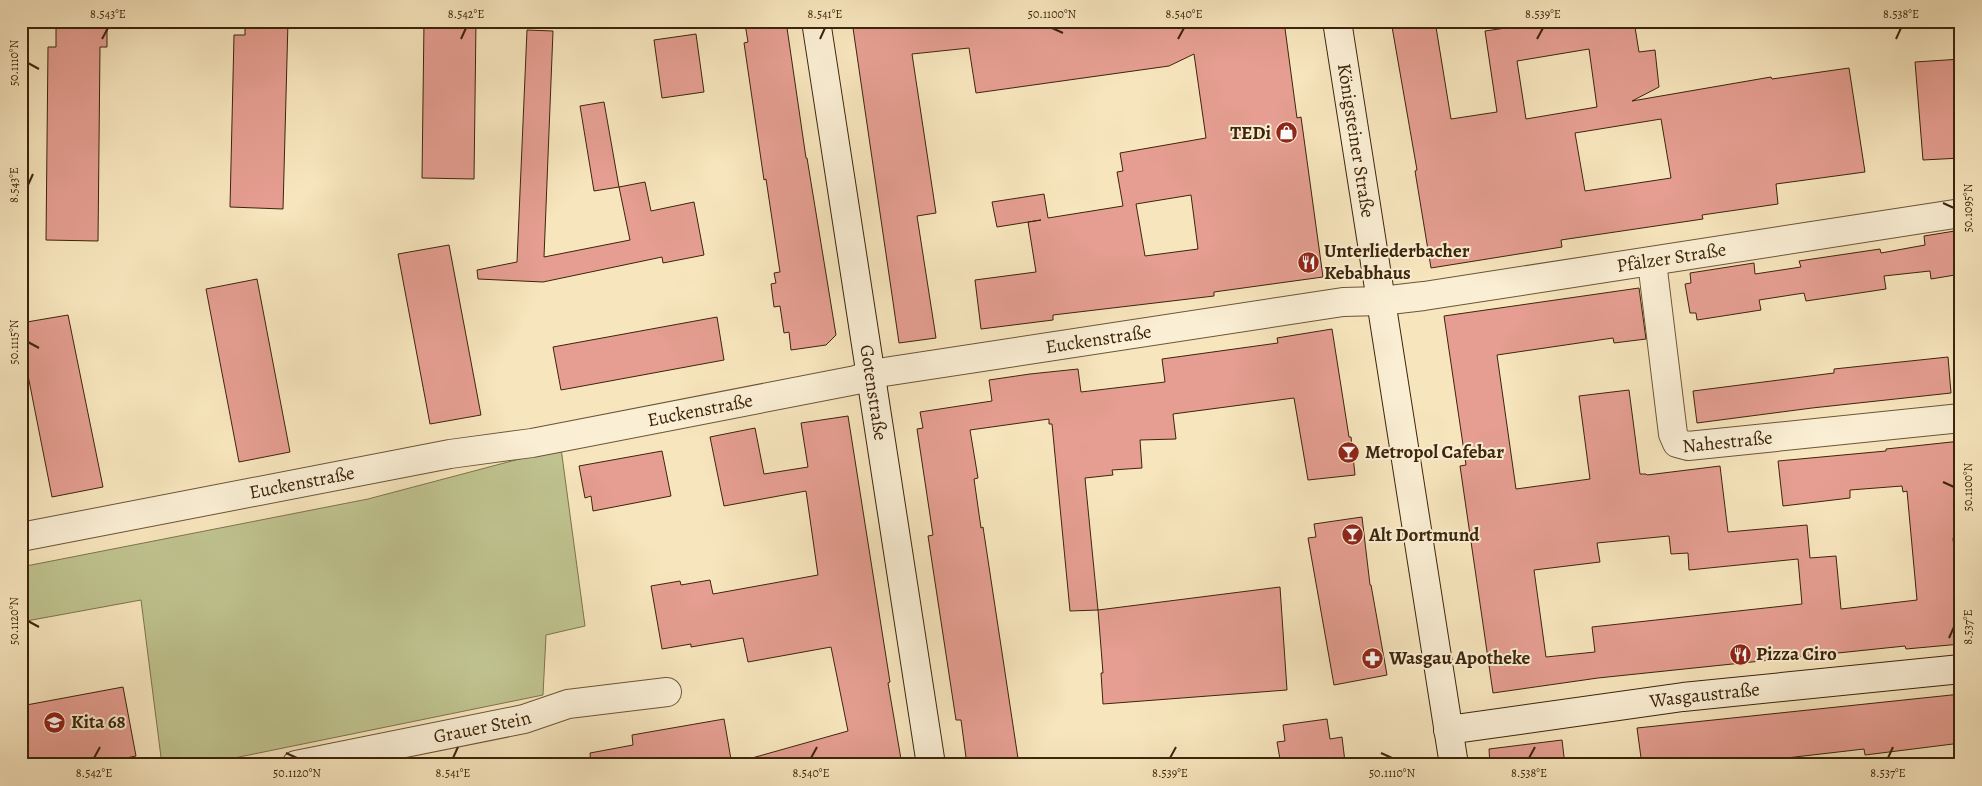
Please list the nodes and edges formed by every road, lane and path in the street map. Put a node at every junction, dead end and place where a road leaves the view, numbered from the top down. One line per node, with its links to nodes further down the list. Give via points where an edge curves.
1 (816, 21): 6 (street, Gotenstraße)
2 (1337, 21): 5 (street, Königsteiner Straße)
3 (1961, 214): 4 (street, Pfälzer Straße)
4 (1652, 262): 5 (street, Pfälzer Straße); 7 (street, Nahestraße, via 1673,434 1677,443 1688,446)
5 (1381, 301): 6 (street, Euckenstraße, via 1334,303); 11 (street, Königsteiner Straße)
6 (871, 374): 8 (street, Euckenstraße, via 856,380 532,443 441,456); 13 (street, Gotenstraße)
7 (1961, 418)
8 (21, 537)
9 (1961, 669): 11 (street, Wasgaustraße, via 1683,697)
10 (667, 692): 12 (street, Grauer Stein, via 568,704 524,719)
11 (1448, 730): 14 (street, Königsteiner Straße)
12 (296, 765)
13 (932, 765)
14 (1454, 765)

